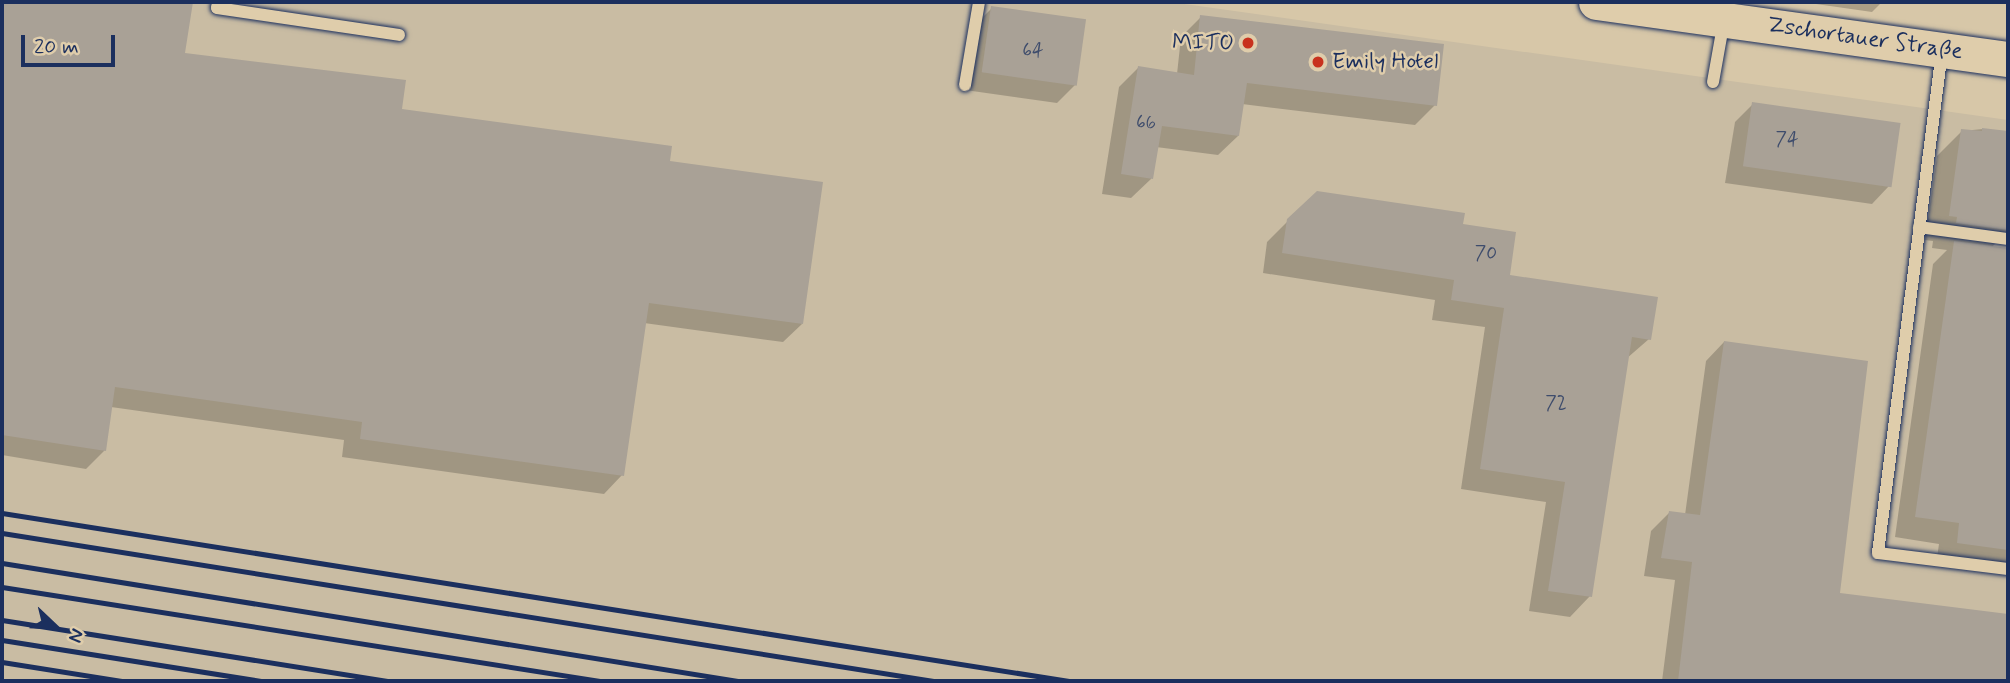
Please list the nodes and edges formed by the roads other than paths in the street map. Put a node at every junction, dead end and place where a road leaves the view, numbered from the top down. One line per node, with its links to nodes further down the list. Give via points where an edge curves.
1 (218, 2): 5 (lane, via 217,8)
2 (979, 2): 9 (lane)
3 (1596, 2): 4 (street, Zschortauer Straße)
4 (1724, 20): 6 (street, Zschortauer Straße); 8 (lane)
5 (400, 35)
6 (1942, 50): 7 (street, Zschortauer Straße); 10 (lane)
7 (2008, 59)
8 (1713, 82)
9 (965, 85)
10 (1919, 227): 11 (lane); 12 (lane, via 1878,553)
11 (2008, 239)
12 (2008, 569)

